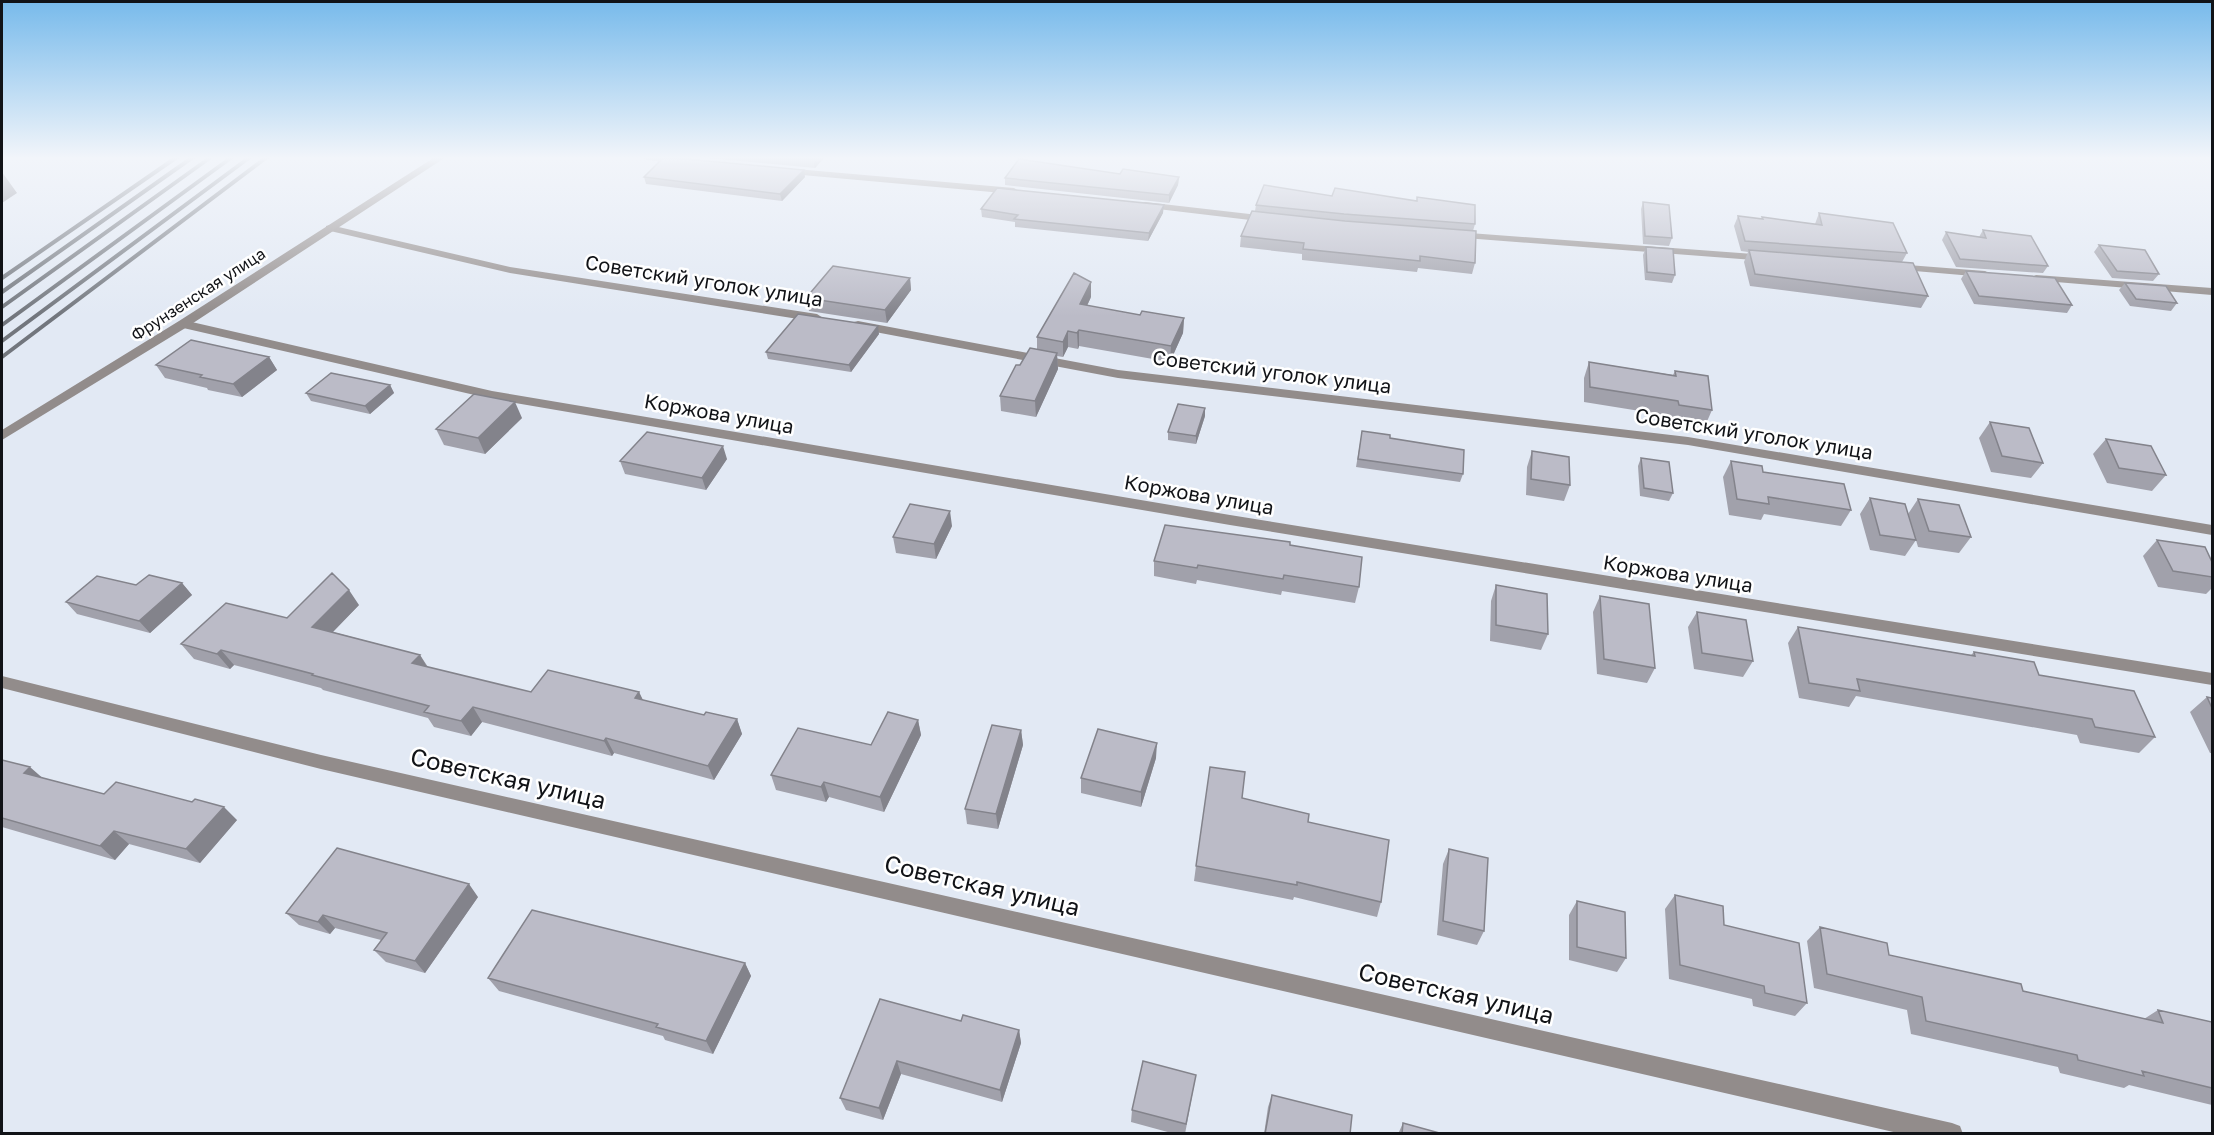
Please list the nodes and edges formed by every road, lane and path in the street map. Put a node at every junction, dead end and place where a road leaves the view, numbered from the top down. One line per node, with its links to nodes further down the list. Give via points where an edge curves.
1 (358, 210): 4 (street, Фрунзенская улица)
2 (1186, 210): 3 (street)
3 (1283, 220)
4 (330, 228): 11 (street, Советский уголок улица, via 510,270); 12 (street, Фрунзенская улица)
5 (1446, 234): 6 (street)
6 (1780, 259)
7 (1887, 267): 8 (street)
8 (1992, 275)
9 (2027, 278): 10 (street)
10 (2212, 292)
11 (827, 320)
12 (183, 324): 14 (street, Фрунзенская улица); 16 (street, Коржова улица, via 492,395 1230,520)
13 (850, 324): 15 (street, Советский уголок улица, via 1118,374 1688,441)
14 (2, 436)
15 (2212, 530)
16 (2212, 679)
17 (2, 682): 18 (street, Советская улица, via 332,765)
18 (1952, 1134)

